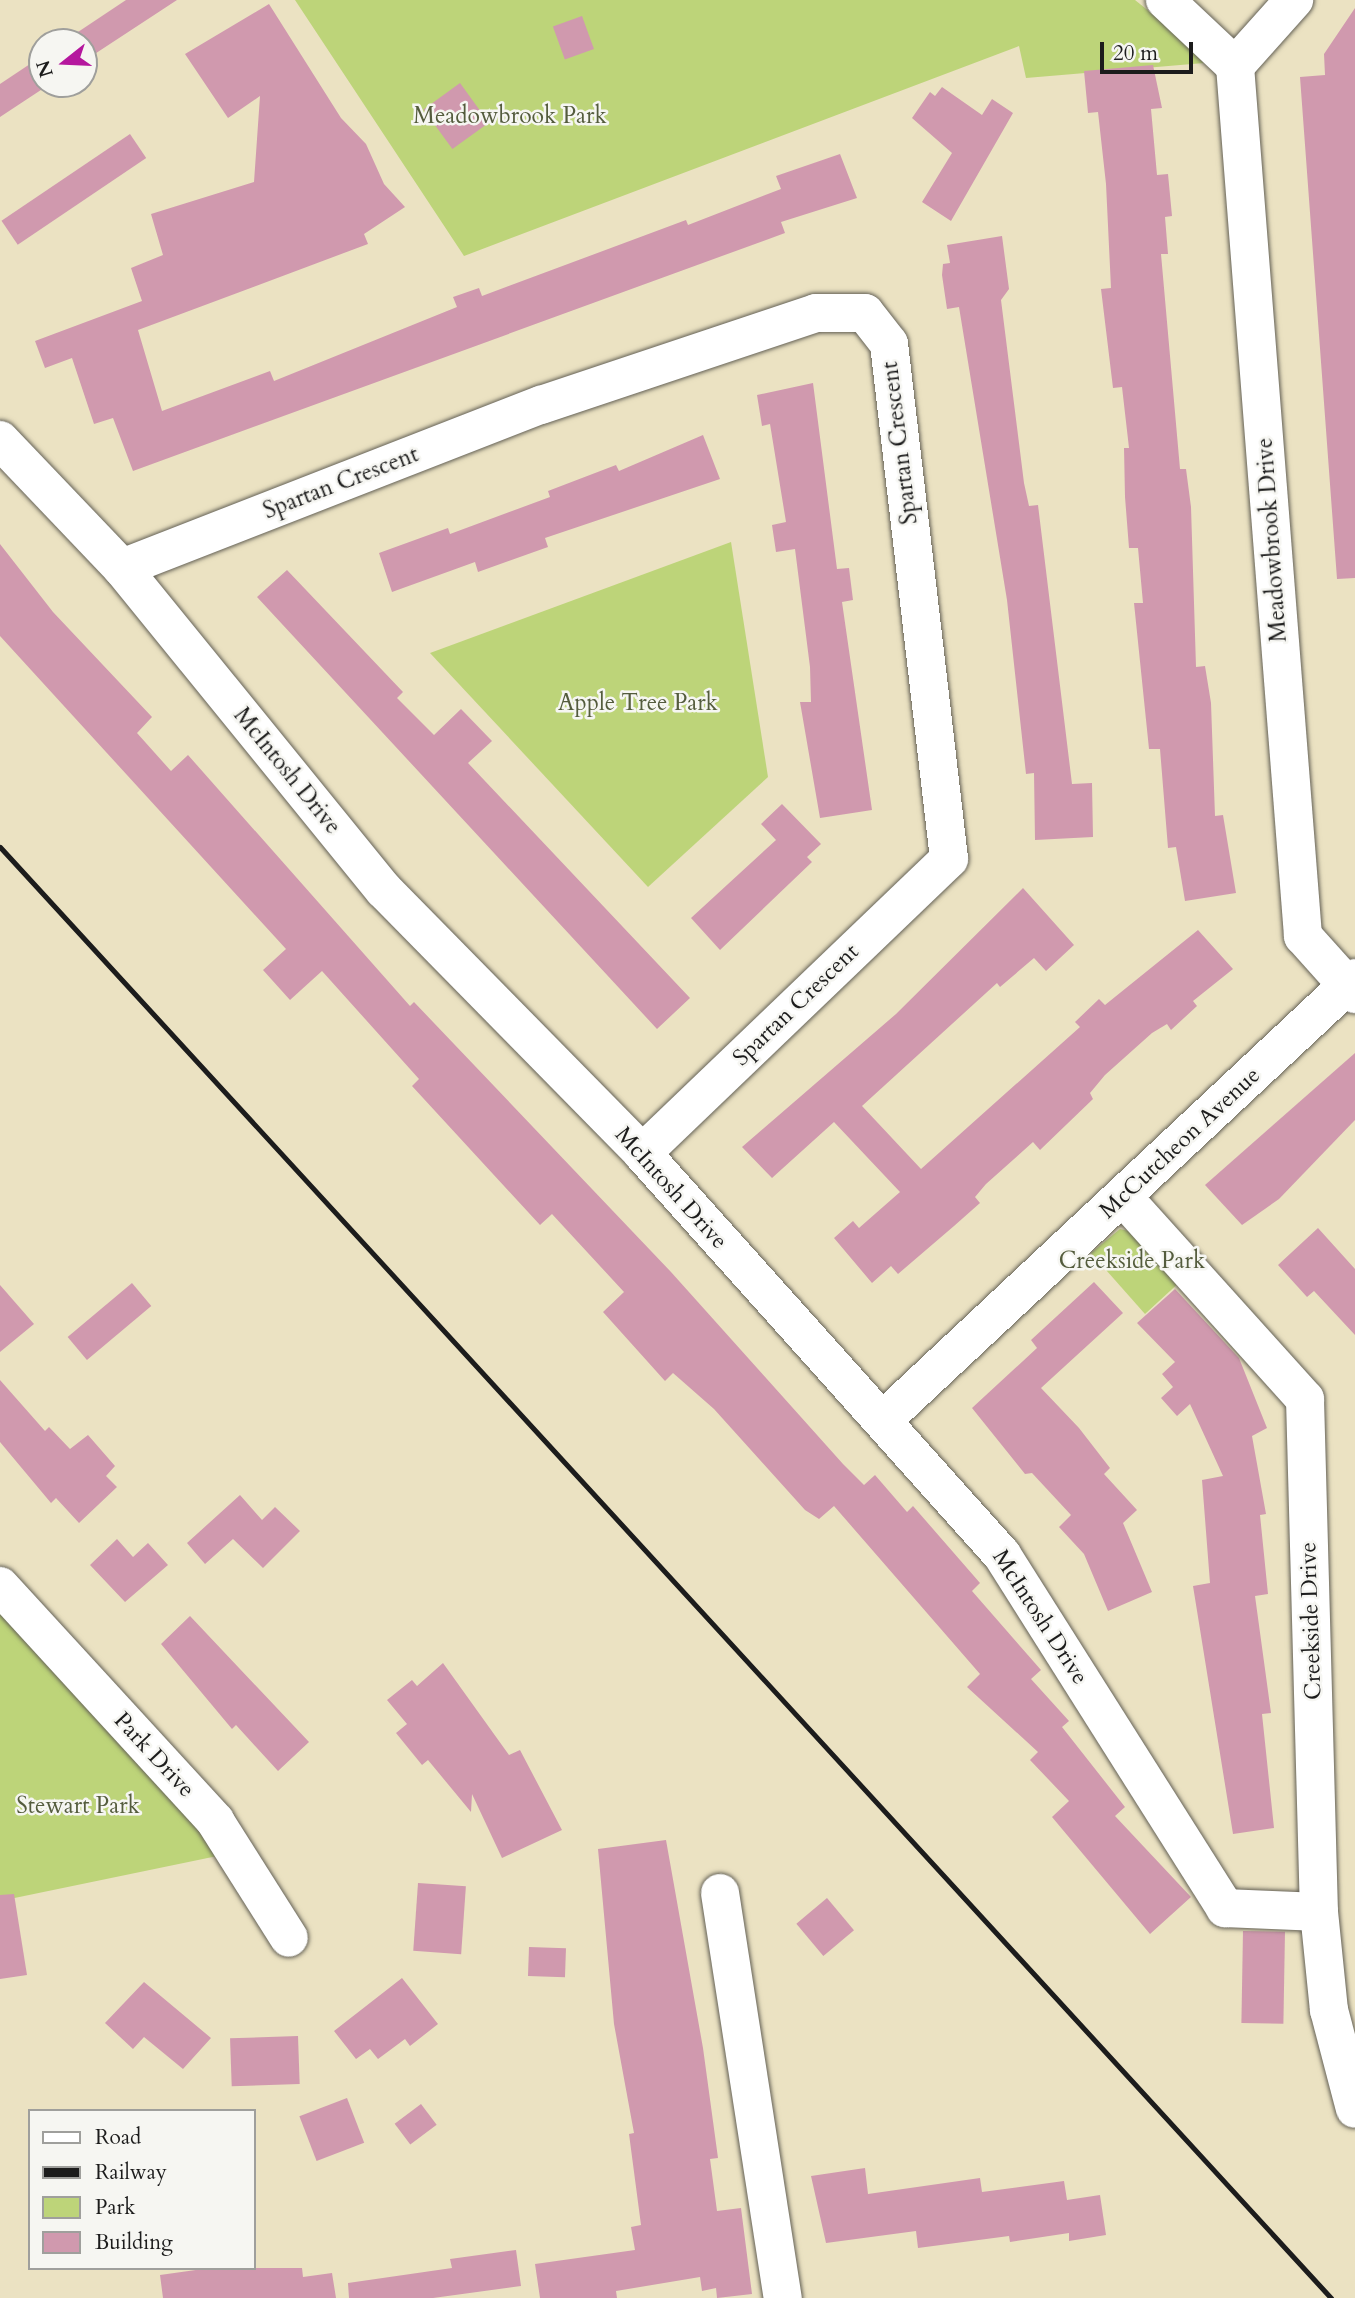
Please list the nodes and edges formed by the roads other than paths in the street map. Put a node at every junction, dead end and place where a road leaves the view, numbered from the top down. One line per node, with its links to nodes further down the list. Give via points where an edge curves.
1 (1165, 0): 3 (street)
2 (1294, 0): 3 (street)
3 (1235, 66): 6 (street, Meadowbrook Drive, via 1303,936)
4 (0, 440): 5 (street, McIntosh Drive)
5 (122, 568): 7 (street, McIntosh Drive, via 384,890); 7 (street, Spartan Crescent, via 541,405 816,313 865,313 889,344 949,859)
6 (1352, 986): 8 (street, McCutcheon Avenue)
7 (642, 1153): 9 (street, McIntosh Drive)
8 (1124, 1197): 9 (street, McCutcheon Avenue); 12 (street, Creekside Drive, via 1305,1399)
9 (882, 1422): 12 (street, McIntosh Drive, via 1002,1555 1225,1908)
10 (0, 1586): 13 (street, Park Drive, via 215,1821)
11 (720, 1893): 15 (street)
12 (1319, 1912): 14 (street, Creekside Drive, via 1329,2010)
13 (289, 1938)
14 (1355, 2109)
15 (783, 2298)

